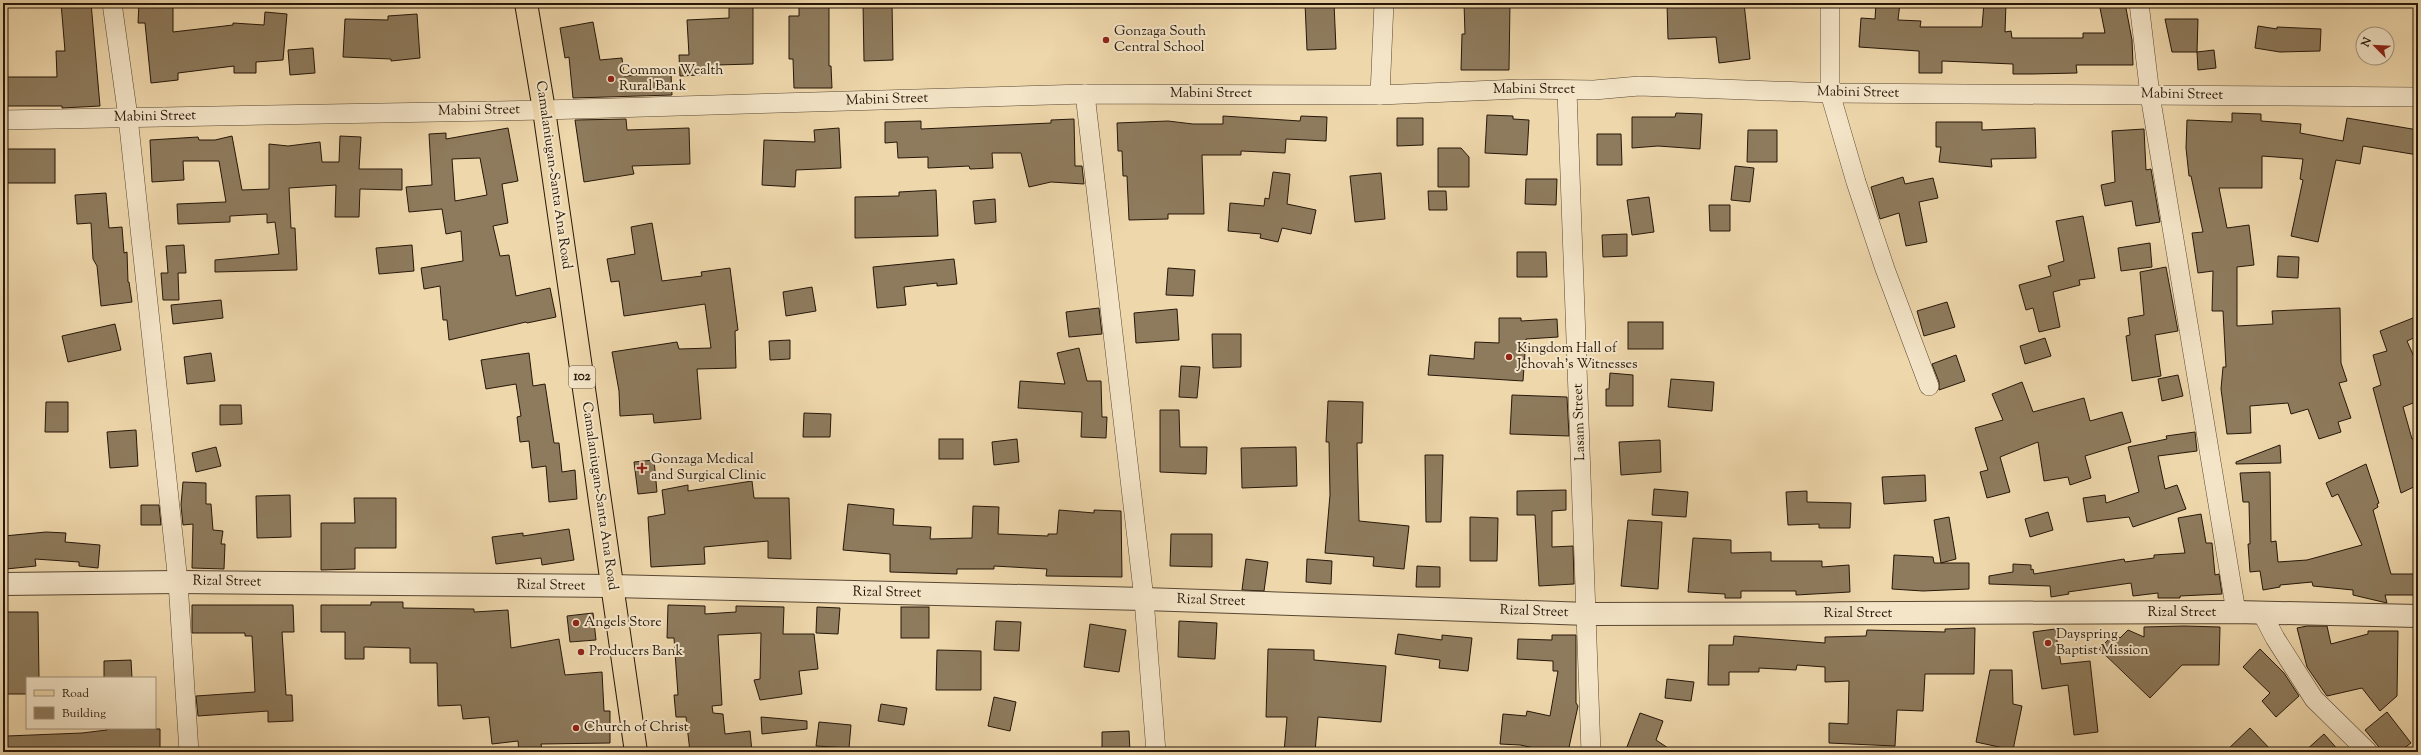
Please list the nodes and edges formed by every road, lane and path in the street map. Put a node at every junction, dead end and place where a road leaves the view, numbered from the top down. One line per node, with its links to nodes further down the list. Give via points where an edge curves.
1 (112, 3): 13 (street)
2 (526, 3): 12 (main road, Camalaniugan-Santa Ana Road / 102)
3 (1384, 3): 9 (street)
4 (1830, 3): 7 (street)
5 (2139, 3): 10 (street)
6 (1567, 91): 7 (street, Mabini Street, via 1638,86); 9 (street, Mabini Street, via 1520,88); 22 (street, Lasam Street)
7 (1830, 93): 10 (street, Mabini Street); 15 (street, via 1885,269)
8 (1085, 94): 9 (street, Mabini Street); 12 (street, Mabini Street); 19 (street)
9 (1380, 94)
10 (2150, 95): 11 (street, Mabini Street); 20 (street)
11 (2418, 98)
12 (544, 110): 13 (street, Mabini Street); 18 (main road, Camalaniugan-Santa Ana Road / 102)
13 (128, 117): 14 (street, Mabini Street); 16 (street)
14 (3, 120)
15 (1929, 386)
16 (178, 582): 17 (street, Rizal Street); 18 (street, Rizal Street); 24 (street)
17 (3, 584)
18 (612, 586): 19 (street, Rizal Street); 25 (main road, Camalaniugan-Santa Ana Road / 102)
19 (1144, 599): 22 (street, Rizal Street); 26 (street)
20 (2236, 612): 21 (street, Rizal Street); 22 (street, Rizal Street)
21 (2262, 613): 23 (street, Rizal Street); 28 (street, via 2314,699)
22 (1588, 614): 27 (street, Lasam Street)
23 (2418, 616)
24 (189, 752)
25 (636, 752)
26 (1156, 752)
27 (1591, 752)
28 (2368, 752)

